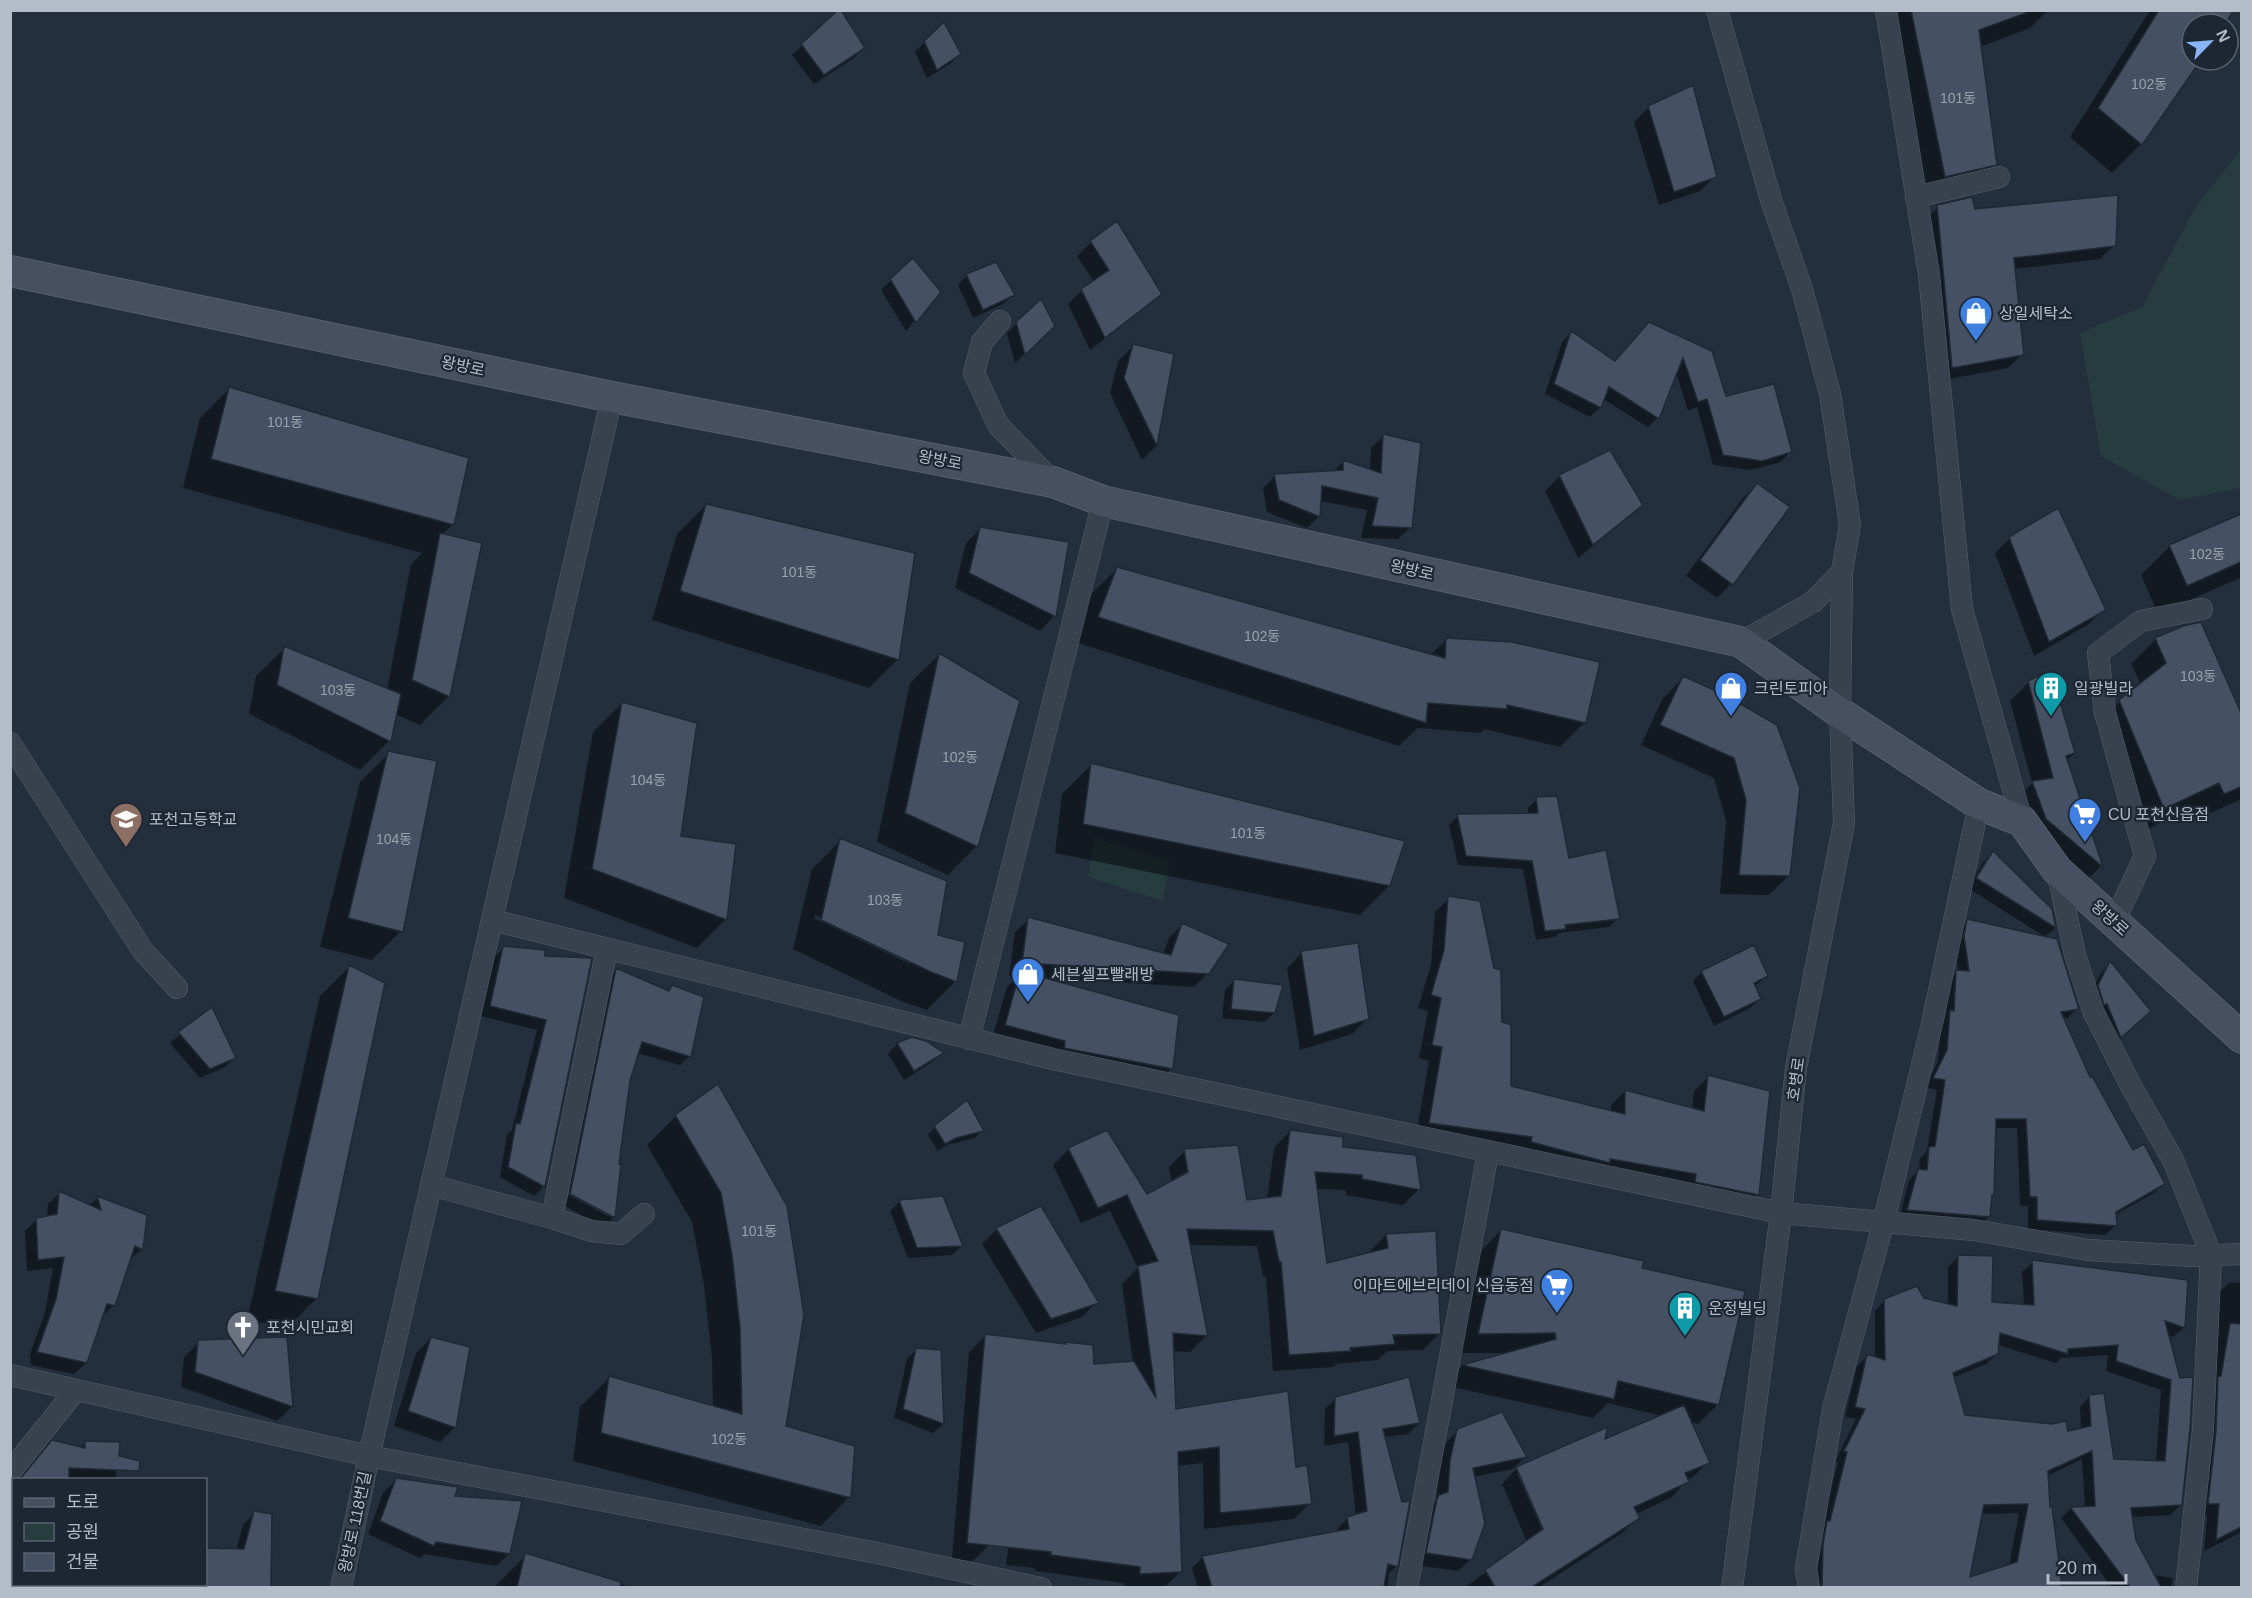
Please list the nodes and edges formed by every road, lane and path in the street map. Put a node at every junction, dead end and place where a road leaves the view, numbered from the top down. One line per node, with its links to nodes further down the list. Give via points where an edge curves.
1 (1717, 10): 10 (street, 호병로, via 1830,394 1850,525)
2 (1886, 10): 4 (street)
3 (1999, 177): 4 (street)
4 (1916, 197): 16 (street, via 1929,274 1962,609)
5 (10, 271): 7 (main road, 왕방로)
6 (999, 321): 8 (street, via 982,342 974,373 998,425)
7 (612, 397): 8 (main road, 왕방로); 18 (street, 왕방로 118번길)
8 (1053, 482): 9 (main road, 왕방로)
9 (1103, 501): 12 (main road, 왕방로); 23 (street)
10 (1842, 572): 12 (street, via 1813,602); 13 (street, 호병로)
11 (2202, 609): 19 (street, via 2141,621 2098,652 2105,713 2145,856)
12 (1741, 642): 13 (main road, 왕방로)
13 (1842, 713): 15 (main road, 왕방로); 26 (street, 호병로, via 1844,823 1796,1068)
14 (10, 743): 21 (street, via 143,951)
15 (1979, 804): 16 (main road); 29 (street)
16 (2022, 821): 17 (main road, 왕방로)
17 (2057, 870): 19 (main road, 왕방로); 30 (street, via 2093,1011 2173,1160)
18 (492, 920): 20 (street); 25 (street, 왕방로 118번길)
19 (2114, 922): 22 (main road, 왕방로)
20 (607, 949): 23 (street); 28 (street)
21 (177, 988)
22 (2241, 1038)
23 (969, 1039): 24 (street)
24 (1488, 1153): 26 (street); 39 (street)
25 (431, 1185): 28 (street); 34 (street, 왕방로 118번길)
26 (1781, 1213): 29 (street); 40 (street, 호병로)
27 (644, 1214): 28 (street, via 621,1234 592,1231)
28 (552, 1218)
29 (1883, 1224): 30 (street, via 1974,1230 2088,1250); 41 (street, via 1833,1409 1806,1569)
30 (2211, 1254): 31 (street); 42 (street, via 2203,1431)
31 (2241, 1254)
32 (10, 1375): 33 (street)
33 (76, 1390): 34 (street); 35 (street)
34 (369, 1456): 36 (street, via 872,1552); 37 (street, 왕방로 118번길)
35 (10, 1472)
36 (983, 1581): 38 (street)
37 (341, 1587)
38 (1041, 1587)
39 (1407, 1587)
40 (1732, 1587)
41 (1809, 1587)
42 (2186, 1587)

